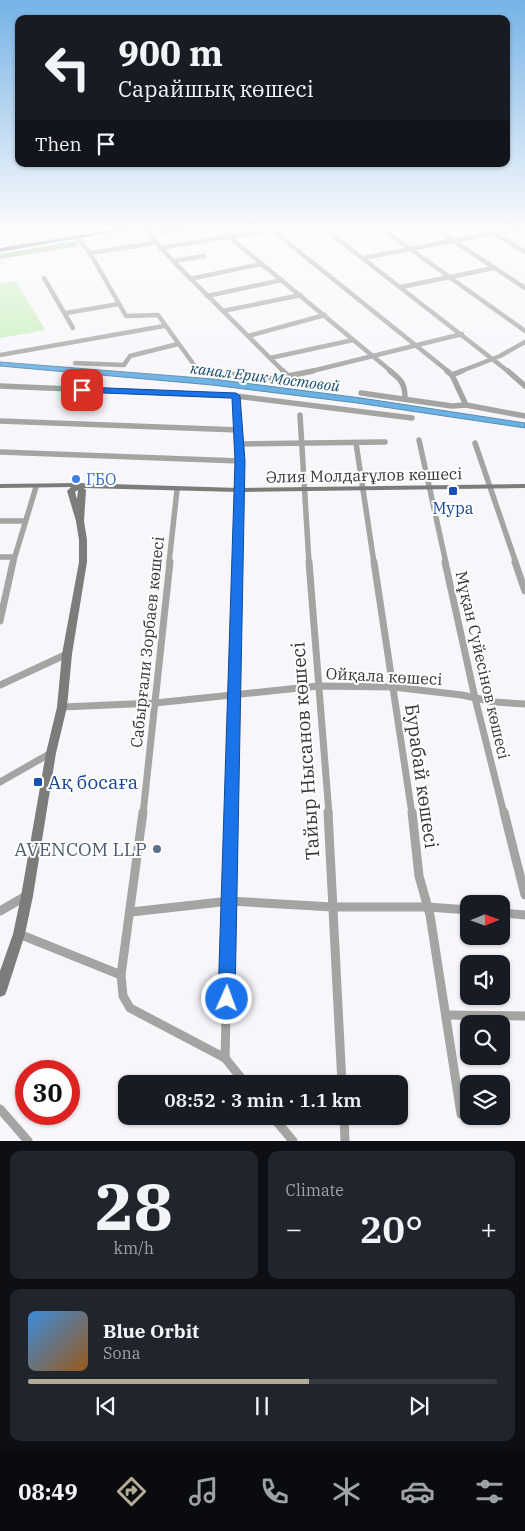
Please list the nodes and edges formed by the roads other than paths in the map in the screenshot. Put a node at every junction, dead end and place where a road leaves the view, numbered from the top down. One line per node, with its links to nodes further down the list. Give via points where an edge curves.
1 (45, 279): 16 (street)
2 (105, 279): 14 (street)
3 (190, 279): 13 (street)
4 (334, 279): 26 (street)
5 (391, 279): 10 (street)
6 (443, 279): 10 (street)
7 (452, 279): 20 (street)
8 (511, 279): 11 (street)
9 (282, 280): 12 (street); 13 (street)
10 (401, 287): 21 (street)
11 (525, 288)
12 (301, 295): 15 (street); 17 (street)
13 (207, 296): 15 (street)
14 (119, 304): 16 (street); 18 (street, via 128,317 155,314)
15 (222, 311): 22 (street)
16 (66, 313): 19 (street)
17 (325, 315): 22 (street); 23 (street)
18 (164, 326): 25 (street); 27 (street)
19 (73, 328)
20 (525, 332)
21 (462, 334): 26 (street); 30 (street)
22 (248, 336): 29 (street)
23 (353, 340): 28 (street); 29 (street)
24 (525, 342): 30 (street)
25 (178, 344): 31 (street, via 130,356 124,365); 33 (street, via 201,371 254,378)
26 (417, 345): 28 (street); 32 (street)
27 (0, 355)
28 (372, 356): 33 (street); 39 (street, via 402,380)
29 (270, 358): 33 (street)
30 (493, 358): 32 (street); 34 (street)
31 (75, 362)
32 (452, 375): 40 (street)
33 (289, 377)
34 (522, 380): 36 (street)
35 (0, 386): 38 (street)
36 (525, 386)
37 (361, 392): 39 (street)
38 (236, 396): 43 (street); 45 (street)
39 (404, 398): 40 (street, via 452,406)
40 (466, 405): 42 (street)
41 (300, 415): 51 (street, Тайыр Нысанов көшесi)
42 (525, 416)
43 (412, 418)
44 (0, 421): 45 (street)
45 (239, 430): 50 (street)
46 (419, 440): 60 (street, Мұқан Сүйесінов көшесі)
47 (385, 442): 48 (street)
48 (356, 443): 51 (street); 61 (street, Бурабай көшесi)
49 (475, 443): 57 (street)
50 (239, 444): 51 (street); 53 (street)
51 (302, 444): 65 (street, Тайыр Нысанов көшесi)
52 (0, 452): 53 (street)
53 (240, 461): 64 (street)
54 (0, 486): 56 (main road, Әлия Молдағұлов көшесі)
55 (525, 486): 57 (main road, Әлия Молдағұлов көшесі)
56 (40, 487): 58 (main road, Әлия Молдағұлов көшесі); 62 (main road, Әлия Молдағұлов көшесі); 69 (street)
57 (491, 487): 60 (main road, Әлия Молдағұлов көшесі); 72 (street)
58 (80, 488): 59 (main road, Әлия Молдағұлов көшесі); 66 (main road); 67 (main road)
59 (113, 488): 63 (main road, Әлия Молдағұлов көшесі); 67 (main road, via 88,494)
60 (430, 488): 61 (main road, Әлия Молдағұлов көшесі); 80 (street, Мұқан Сүйесінов көшесі)
61 (363, 489): 65 (main road, Әлия Молдағұлов көшесі); 78 (street, Бурабай көшесi)
62 (58, 490): 66 (main road, Әлия Молдағұлов көшесі); 67 (main road)
63 (177, 490): 64 (main road, Әлия Молдағұлов көшесі); 81 (street, Сабырғали Зорбаев көшесі)
64 (239, 490): 65 (main road, Әлия Молдағұлов көшесі); 79 (street)
65 (303, 490): 77 (street, Тайыр Нысанов көшесi)
66 (71, 491): 67 (main road)
67 (77, 502): 75 (main road, via 84,540 83,562)
68 (0, 521): 69 (street)
69 (25, 521): 71 (street)
70 (0, 557): 71 (street)
71 (14, 557): 73 (street)
72 (525, 591)
73 (2, 602): 74 (street)
74 (0, 621)
75 (67, 654): 76 (street); 83 (main road)
76 (0, 685)
77 (318, 686): 78 (street, Ойқала көшесі); 79 (street, Ойқала көшесі); 89 (street, Тайыр Нысанов көшесi)
78 (393, 687): 80 (street, Ойқала көшесі); 90 (street, Бурабай көшесi, via 420,876)
79 (235, 694): 81 (street, Ойқала көшесі); 88 (street)
80 (475, 698): 82 (street, Ойқала көшесі); 86 (street, Мұқан Сүйесінов көшесі)
81 (155, 703): 83 (street, Ойқала көшесі); 93 (street, Сабырғали Зорбаев көшесі)
82 (525, 704)
83 (62, 707): 84 (main road)
84 (51, 753): 85 (street); 87 (main road)
85 (0, 782)
86 (525, 895)
87 (28, 896): 92 (street); 96 (main road)
88 (230, 901): 89 (street); 93 (street); 101 (street)
89 (333, 907): 90 (street); 103 (street, Тайыр Нысанов көшесi)
90 (428, 907): 91 (street); 99 (street, Бурабай көшесi)
91 (460, 909)
92 (0, 910)
93 (131, 912): 97 (street, Сабырғали Зорбаев көшесі)
94 (510, 914): 95 (street)
95 (525, 915)
96 (19, 934): 97 (street); 98 (main road)
97 (121, 975): 101 (street, Сабырғали Зорбаев көшесі, via 123,996 130,1008)
98 (0, 990)
99 (446, 1015): 100 (street); 104 (street, Бурабай көшесi)
100 (525, 1016)
101 (225, 1058): 102 (street)
102 (239, 1075)
103 (342, 1075)
104 (460, 1107)
105 (0, 1109): 108 (street)
106 (280, 1125): 109 (street)
107 (344, 1125): 110 (street)
108 (28, 1141)
109 (293, 1141)
110 (345, 1141)

